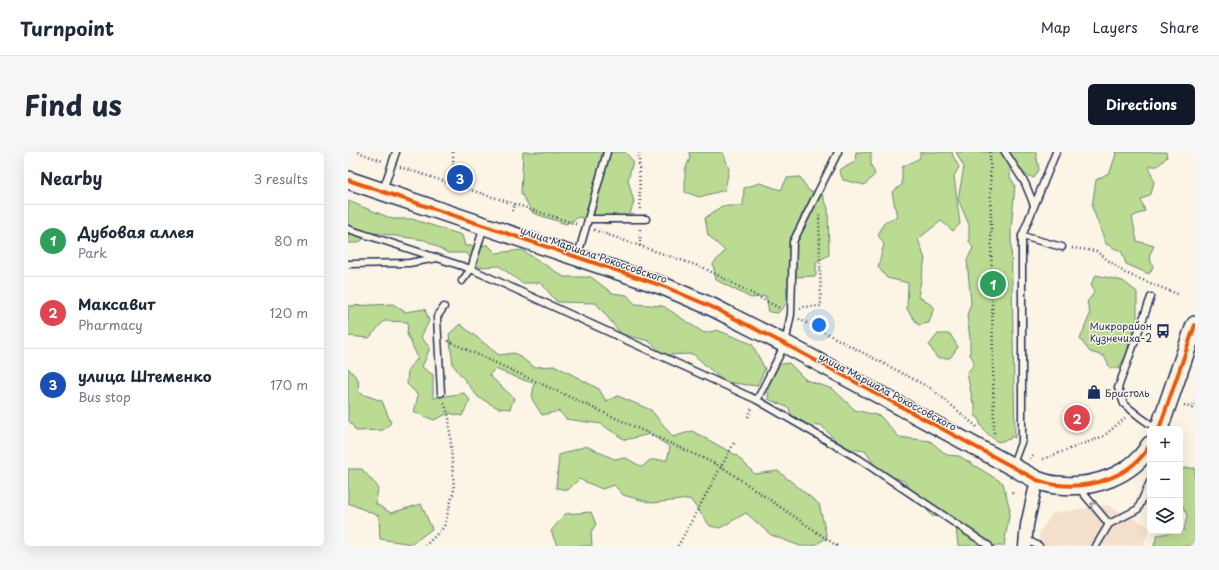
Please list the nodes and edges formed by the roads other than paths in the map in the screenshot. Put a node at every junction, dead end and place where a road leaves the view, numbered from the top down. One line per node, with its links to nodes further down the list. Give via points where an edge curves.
1 (396, 152): 7 (lane)
2 (607, 152): 9 (lane)
3 (838, 152): 23 (lane, via 793,242 791,314)
4 (1005, 152): 8 (lane, via 1025,183)
5 (1056, 152): 8 (lane)
6 (348, 180): 7 (street, улица Маршала Рокоссовского)
7 (383, 190): 11 (street, улица Маршала Рокоссовского)
8 (1034, 205): 13 (lane)
9 (588, 219): 10 (lane); 15 (lane)
10 (646, 219)
11 (484, 225): 15 (street, улица Маршала Рокоссовского); 18 (lane)
12 (348, 229): 16 (lane)
13 (1022, 236): 14 (lane); 29 (lane, via 1022,440)
14 (1062, 247)
15 (578, 257): 23 (street, улица Маршала Рокоссовского, via 670,289)
16 (438, 258): 17 (lane, via 409,262); 18 (lane)
17 (348, 264)
18 (471, 268): 19 (lane); 25 (lane)
19 (462, 281)
20 (1150, 297): 26 (lane, via 1118,388 1124,404)
21 (444, 307): 24 (lane, via 437,317)
22 (1195, 325): 27 (street)
23 (785, 344): 25 (lane); 29 (street, улица Маршала Рокоссовского)
24 (441, 393)
25 (757, 400): 35 (lane, via 859,459)
26 (1154, 426)
27 (1159, 426)
28 (1147, 449): 31 (street, улица Маршала Рокоссовского, via 1134,466 1115,477)
29 (1011, 466): 30 (street, улица Маршала Рокоссовского)
30 (1037, 480): 31 (street, улица Маршала Рокоссовского); 34 (street)
31 (1077, 486): 33 (lane, one-way to 31)
32 (1147, 489): 33 (lane, via 1138,509)
33 (1109, 524): 37 (lane)
34 (1025, 542): 36 (lane)
35 (989, 546)
36 (1039, 546)
37 (1096, 546)

